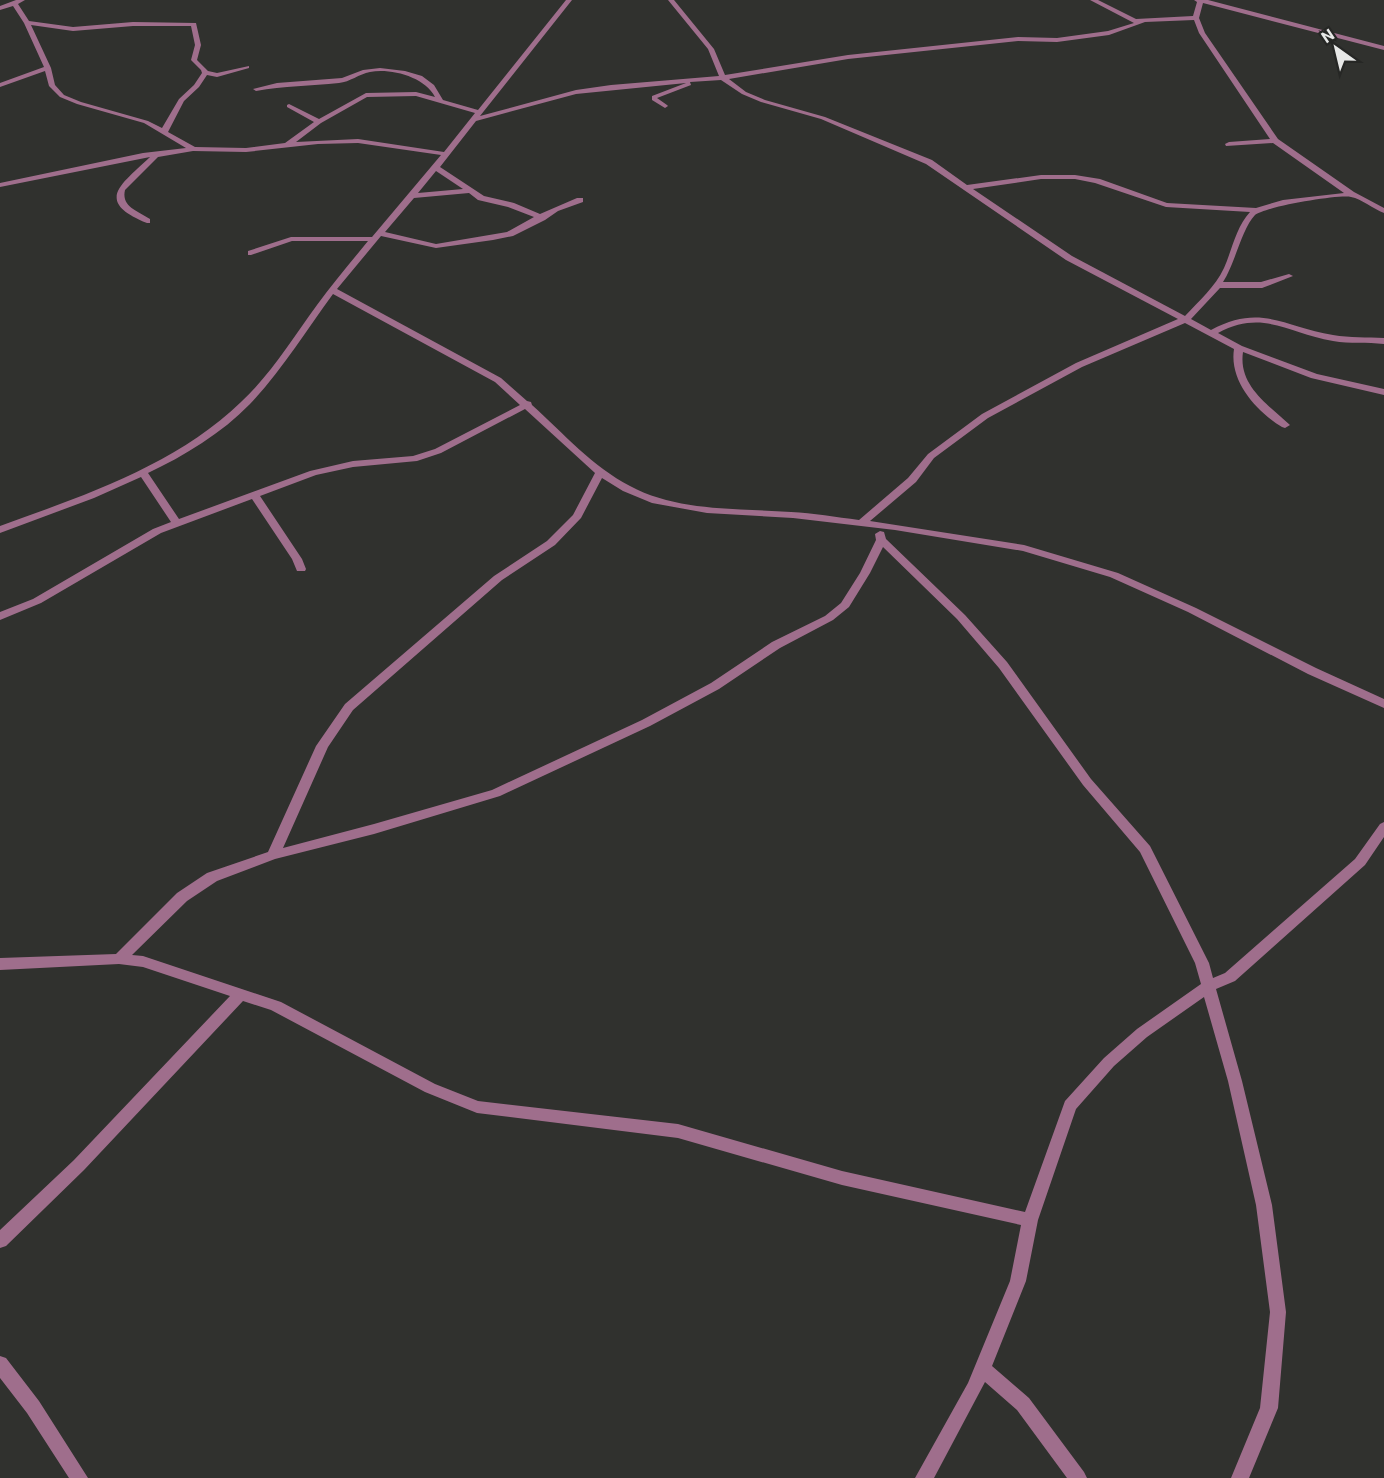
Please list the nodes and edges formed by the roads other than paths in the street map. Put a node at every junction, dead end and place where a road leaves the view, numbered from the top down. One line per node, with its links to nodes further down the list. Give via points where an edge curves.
1 (568, 0): 21 (street)
2 (671, 0): 14 (street, via 707,43)
3 (1093, 0): 8 (street)
4 (1200, 0): 7 (street); 10 (street)
5 (18, 1): 6 (street); 9 (street)
6 (0, 8)
7 (1197, 18): 8 (street); 24 (street, via 1207,41)
8 (1142, 22): 14 (street, via 1089,36 1029,38 848,57)
9 (27, 23): 12 (street); 13 (street, via 73,29 194,24 198,45 194,60)
10 (1384, 48)
11 (247, 67): 13 (street, via 217,75)
12 (48, 68): 16 (street); 23 (street, via 52,86 62,96 146,122)
13 (205, 73): 23 (street, via 181,100)
14 (722, 78): 15 (street); 32 (street, via 763,101 823,118 914,155)
15 (701, 80): 20 (street, via 654,97); 21 (street, via 576,92)
16 (0, 85)
17 (256, 90): 18 (street, via 284,83 342,81 377,70 422,77 434,87)
18 (440, 101): 21 (street); 22 (street, via 417,94 366,94)
19 (289, 106): 22 (street)
20 (665, 106)
21 (476, 116): 29 (street)
22 (319, 122): 26 (street)
23 (164, 132): 27 (street)
24 (1275, 141): 25 (street); 34 (street)
25 (1229, 144)
26 (288, 146): 27 (street); 29 (street, via 358,141)
27 (193, 149): 28 (street)
28 (166, 153): 31 (street); 40 (street, via 152,158 119,195 128,211)
29 (446, 154): 30 (street)
30 (435, 167): 33 (street); 35 (street)
31 (0, 185)
32 (967, 187): 37 (street, via 1041,177 1075,177 1166,205); 46 (street, via 1069,258)
33 (468, 191): 35 (street); 39 (street)
34 (1351, 194): 37 (street, via 1283,202); 38 (street)
35 (410, 196): 41 (street)
36 (580, 200): 39 (street)
37 (1257, 210): 44 (street)
38 (1384, 211)
39 (542, 218): 41 (street, via 510,234 447,245)
40 (147, 221)
41 (376, 236): 42 (street, via 291,239); 45 (street)
42 (251, 253)
43 (1289, 276): 44 (street, via 1262,285)
44 (1217, 285): 46 (street)
45 (332, 290): 51 (street, via 498,380); 54 (street, via 255,393 233,415 196,443)
46 (1187, 319): 47 (street); 56 (street, via 1079,365 985,417 931,456 912,480)
47 (1212, 333): 48 (street, via 1236,322 1263,319 1332,338); 49 (street)
48 (1384, 341)
49 (1239, 348): 50 (street, via 1314,376); 52 (street, via 1237,366 1256,399 1266,413)
50 (1384, 392)
51 (528, 404): 53 (street); 55 (street, via 476,433 414,459 353,464)
52 (1285, 425)
53 (600, 472): 56 (street, via 656,501 707,510); 65 (street, via 577,516 551,543 498,578 349,707 322,746)
54 (142, 473): 57 (street); 59 (street, via 78,502)
55 (254, 494): 57 (street); 61 (street)
56 (861, 523): 58 (street)
57 (177, 524): 62 (street, via 132,544 37,601)
58 (879, 525): 60 (street); 63 (street, via 1024,548 1114,575)
59 (0, 530)
60 (881, 540): 65 (street, via 845,605 829,618 646,723 496,793); 68 (street, via 961,617 1003,664 1088,782 1145,849 1177,909)
61 (301, 568)
62 (1, 616)
63 (1384, 704)
64 (1383, 832): 68 (street, via 1360,861 1304,912 1230,977)
65 (273, 855): 66 (street, via 212,877 182,897)
66 (119, 959): 67 (street); 69 (street, via 144,962)
67 (0, 964)
68 (1210, 986): 70 (street, via 1142,1033 1109,1062 1070,1106); 77 (street, via 1264,1205 1278,1312 1269,1408)
69 (241, 994): 70 (street, via 276,1006 430,1088 477,1107 678,1131 842,1178); 71 (street, via 80,1166)
70 (1030, 1220): 73 (street, via 1018,1281)
71 (0, 1241)
72 (0, 1364): 74 (street)
73 (982, 1368): 75 (street); 76 (street, via 1023,1404)
74 (80, 1478)
75 (924, 1478)
76 (1078, 1478)
77 (1240, 1478)

